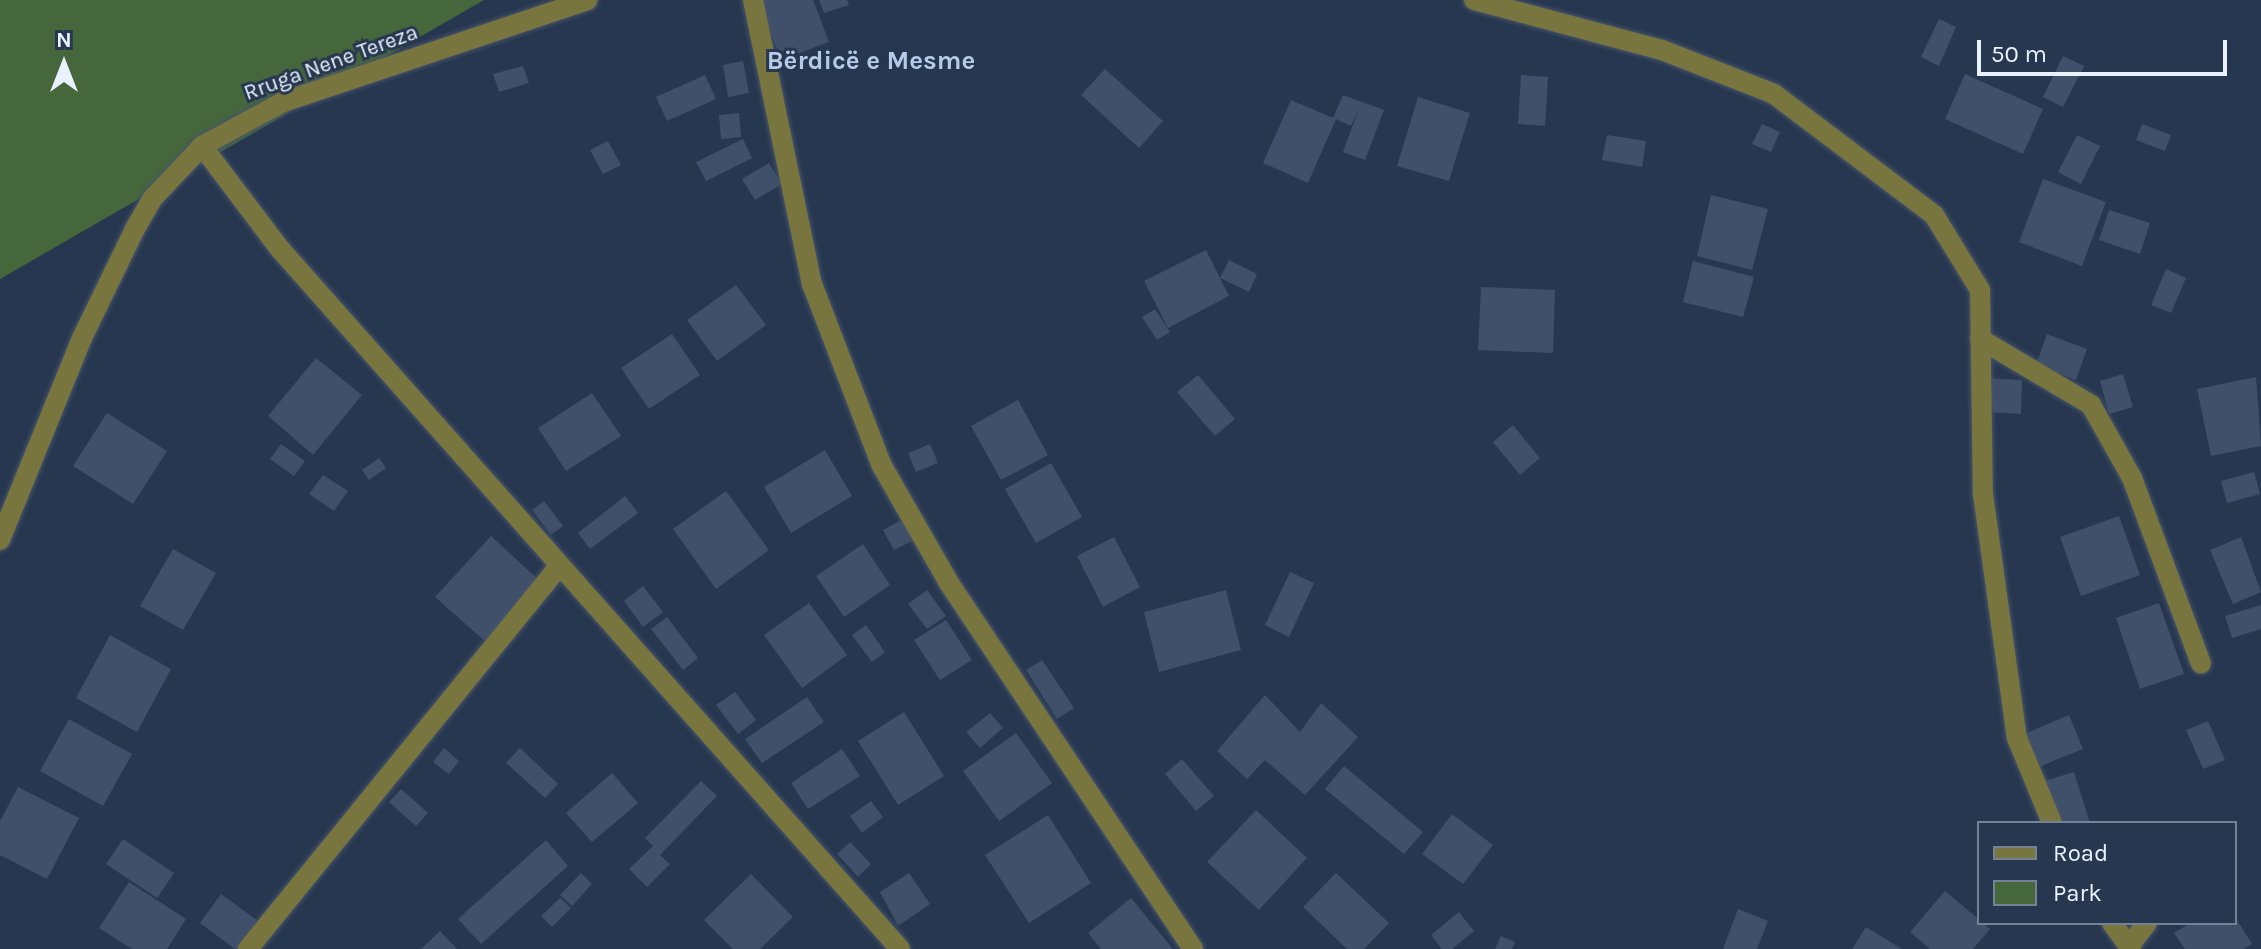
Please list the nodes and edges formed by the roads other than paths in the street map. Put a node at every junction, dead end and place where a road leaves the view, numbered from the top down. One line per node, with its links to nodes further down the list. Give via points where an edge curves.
1 (587, 0): 4 (street, Rruga Nene Tereza, via 283,102)
2 (753, 0): 15 (street, via 812,284 882,466 949,583)
3 (1474, 0): 5 (street, via 1662,50 1774,94 1934,215 1980,290)
4 (202, 146): 6 (street, Rruga Nene Tereza, via 153,198 136,227 82,338); 7 (street, via 280,249)
5 (1980, 339): 8 (street, via 2091,405 2132,478); 9 (street, via 1983,494 2017,738)
6 (0, 540)
7 (559, 566): 13 (street); 14 (street)
8 (2201, 664)
9 (2051, 821)
10 (2113, 925): 12 (street)
11 (2146, 925): 12 (street)
12 (2130, 948)
13 (248, 949)
14 (900, 949)
15 (1193, 949)

